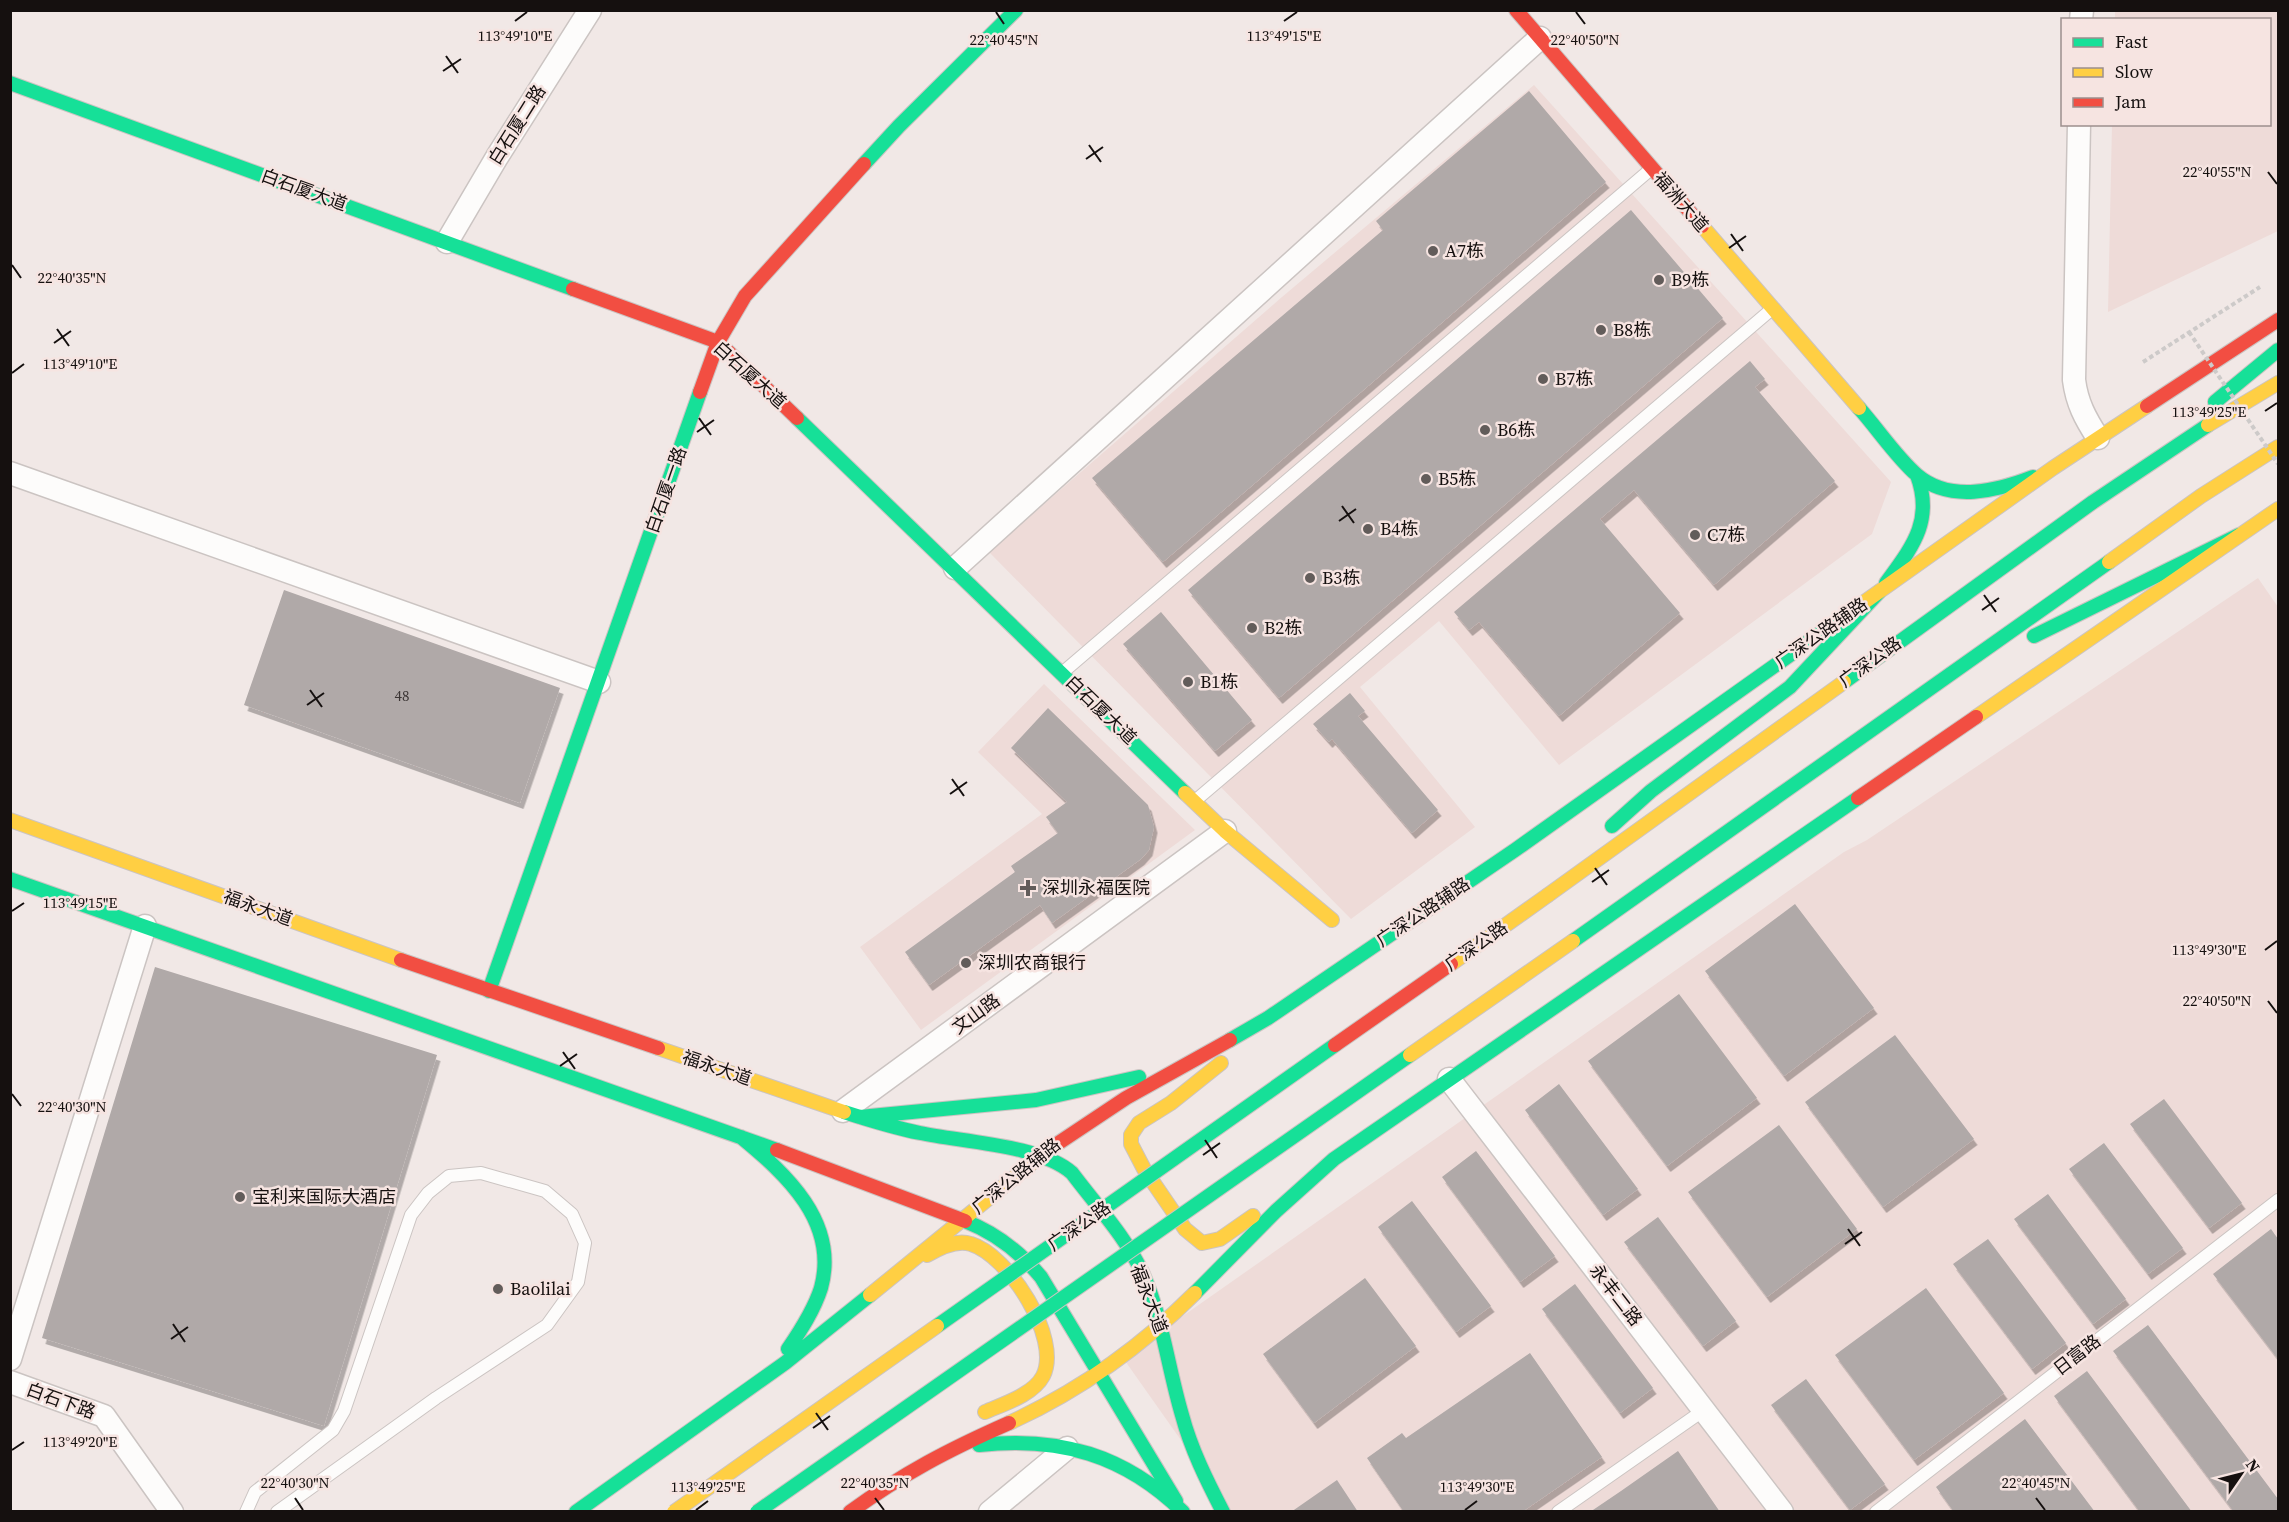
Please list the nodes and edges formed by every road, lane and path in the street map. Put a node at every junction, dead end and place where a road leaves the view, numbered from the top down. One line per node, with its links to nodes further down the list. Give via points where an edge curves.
1 (590, 10): 8 (street, 白石厦二路)
2 (1016, 10): 13 (main road, 白石厦一路, via 899,126 745,296)
3 (1516, 10): 4 (main road, 福洲大道)
4 (1540, 38): 7 (main road, 福洲大道); 26 (street)
5 (10, 83): 8 (main road, 白石厦大道)
6 (2079, 126): 17 (street, via 2074,380 2082,414)
7 (1652, 168): 10 (main road, 福洲大道); 28 (lane)
8 (447, 242): 13 (main road, 白石厦大道)
9 (2260, 287): 12 (path)
10 (1773, 308): 22 (main road, 福洲大道); 31 (lane)
11 (2278, 320): 17 (main road, 广深公路辅路)
12 (2189, 332): 15 (path); 19 (path, bridge)
13 (718, 342): 26 (main road, 白石厦大道); 30 (main road, 白石厦一路)
14 (2278, 350): 23 (main road)
15 (2143, 362)
16 (2278, 383): 23 (main road, 广深公路)
17 (2098, 438): 20 (main road, 广深公路辅路)
18 (2278, 447): 29 (main road, via 2201,496)
19 (2278, 464)
20 (2053, 468): 22 (main road, via 2006,488 1966,493 1946,489); 27 (main road, 广深公路辅路)
21 (10, 473): 30 (street)
22 (1917, 475): 27 (main road, via 1924,490 1922,522 1914,545)
23 (2093, 502): 35 (main road, 广深公路)
24 (2278, 509): 25 (main road)
25 (2239, 535): 29 (main road); 41 (main road)
26 (954, 568): 28 (main road, 白石厦大道)
27 (1879, 592): 35 (main road, via 1790,687 1651,791 1600,838); 39 (main road, 广深公路辅路, via 1515,850)
28 (1062, 673): 31 (main road, 白石厦大道)
29 (1946, 680): 65 (main road, bridge)
30 (599, 682): 38 (main road, 白石厦一路)
31 (1195, 801): 33 (main road, 白石厦大道)
32 (10, 820): 38 (main road, 福永大道)
33 (1225, 831): 36 (main road, 白石厦大道); 42 (street, 文山路)
34 (10, 879): 37 (main road)
35 (1548, 895): 64 (main road, 广深公路, bridge)
36 (1332, 920)
37 (145, 926): 43 (main road); 50 (street)
38 (489, 991): 42 (main road, 福永大道)
39 (1268, 1018): 40 (main road, 广深公路辅路); 45 (main road, via 1203,1080 1134,1129 1131,1144 1136,1155 1185,1229 1202,1243 1230,1233)
40 (1201, 1058): 42 (main road, via 1071,1096); 44 (main road, 广深公路辅路, via 1090,1121)
41 (1449, 1079): 45 (main road); 54 (street, 永丰二路)
42 (851, 1114): 44 (main road, 福永大道, via 919,1133)
43 (741, 1137): 47 (main road); 53 (main road, via 793,1181 820,1227 824,1250 818,1302 805,1327)
44 (1040, 1155): 47 (main road, 广深公路辅路); 49 (main road, 福永大道, via 1072,1173 1124,1242 1142,1273)
45 (1334, 1159): 49 (main road)
46 (2278, 1200): 72 (lane, 日富路)
47 (962, 1219): 48 (main road, 广深公路辅路); 51 (main road, via 988,1230 1025,1258 1054,1296)
48 (884, 1285): 53 (main road, 广深公路辅路); 55 (main road, via 930,1253 960,1243 984,1249 1021,1291 1046,1339 1044,1375 1020,1394)
49 (1162, 1324): 51 (main road); 69 (main road, 福永大道, via 1182,1416)
50 (10, 1359)
51 (1100, 1373): 58 (main road, via 1042,1408); 68 (main road)
52 (10, 1382): 60 (street, 白石下路, via 104,1416)
53 (740, 1396): 63 (main road, 广深公路辅路)
54 (1704, 1410): 70 (lane); 71 (street, 永丰二路)
55 (972, 1418)
56 (1067, 1448): 58 (main road, via 1005,1442); 67 (street); 68 (main road, via 1100,1457 1143,1477)
57 (911, 1456): 59 (main road)
58 (936, 1456): 59 (main road)
59 (876, 1493): 66 (main road)
60 (172, 1512)
61 (246, 1512): 62 (lane, via 255,1492 333,1430 344,1411 411,1215 428,1193 449,1176 481,1173 545,1191 572,1214 585,1243 578,1282 547,1326 436,1398)
62 (277, 1512)
63 (576, 1512)
64 (674, 1512)
65 (757, 1512)
66 (850, 1512)
67 (990, 1512)
68 (1183, 1512)
69 (1223, 1512)
70 (1558, 1512)
71 (1782, 1512)
72 (1876, 1512)

